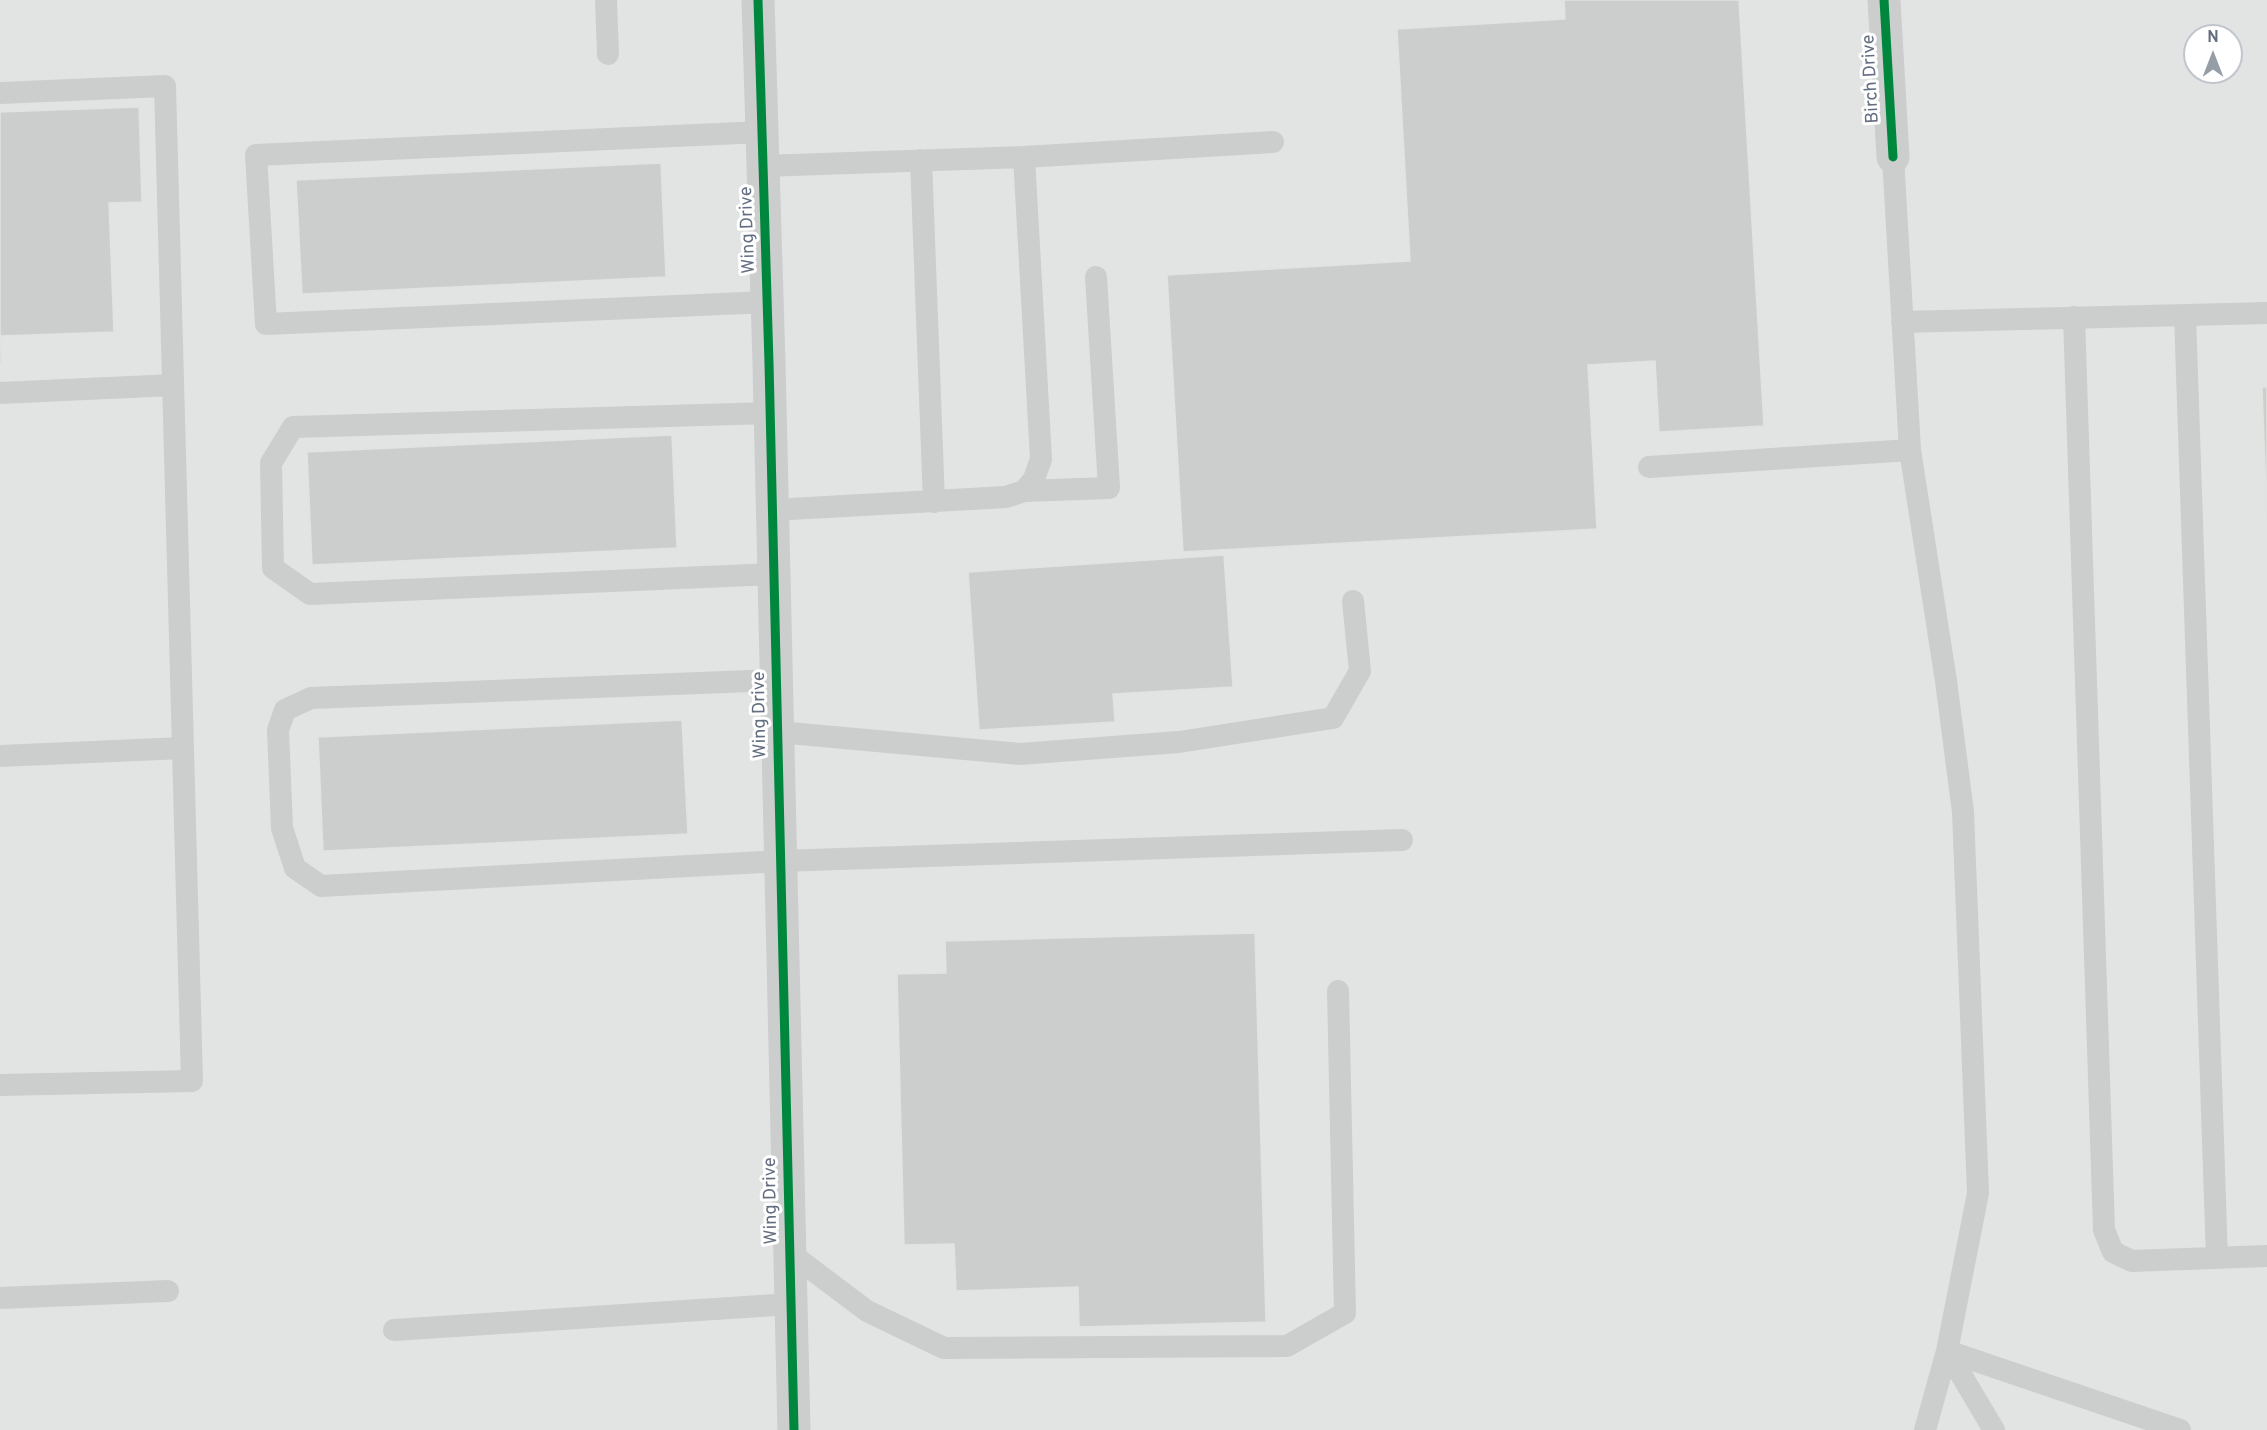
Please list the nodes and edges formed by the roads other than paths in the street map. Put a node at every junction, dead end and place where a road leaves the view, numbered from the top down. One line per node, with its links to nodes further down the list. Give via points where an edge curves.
1 (606, 0): 4 (lane)
2 (758, 0): 6 (street, Wing Drive)
3 (1884, 0): 9 (street, Birch Drive)
4 (608, 54)
5 (0, 93): 18 (lane, via 165,86)
6 (762, 132): 11 (street, Wing Drive); 13 (lane, via 256,155 266,324)
7 (1273, 142): 8 (lane)
8 (1024, 157): 10 (lane); 23 (lane, via 1041,459)
9 (1893, 157): 17 (lane)
10 (921, 160): 11 (lane); 24 (lane)
11 (763, 166): 13 (street, Wing Drive)
12 (1096, 276): 23 (lane, via 1109,488)
13 (767, 302): 20 (street, Wing Drive)
14 (2267, 313): 15 (lane)
15 (2185, 315): 16 (lane); 38 (lane)
16 (2074, 317): 17 (lane); 38 (lane, via 2104,1230 2113,1251 2132,1261)
17 (1902, 322): 21 (lane)
18 (173, 385): 19 (lane); 30 (lane)
19 (0, 393)
20 (770, 413): 25 (street, Wing Drive); 26 (lane, via 292,427 271,463 273,568 310,594)
21 (1910, 450): 22 (lane); 43 (lane, via 1963,812 1978,1193)
22 (1649, 467)
23 (1024, 490): 24 (lane, via 1006,497)
24 (934, 502): 25 (lane)
25 (772, 510): 26 (street, Wing Drive)
26 (774, 574): 28 (street, Wing Drive)
27 (1353, 601): 29 (lane, via 1360,671 1333,718 1179,742 1020,754)
28 (777, 680): 29 (street, Wing Drive); 33 (lane, via 311,698 285,710 278,730 282,828 295,868 321,886)
29 (778, 732): 33 (street, Wing Drive)
30 (183, 748): 31 (lane); 35 (lane, via 192,1081)
31 (0, 756)
32 (1402, 840): 33 (lane)
33 (781, 861): 36 (street, Wing Drive)
34 (1338, 991): 36 (lane, via 1345,1312 1287,1346 944,1348 867,1311)
35 (0, 1085)
36 (790, 1253): 41 (street, Wing Drive)
37 (2267, 1256): 38 (lane)
38 (2217, 1258)
39 (168, 1291): 40 (lane)
40 (0, 1298)
41 (791, 1304): 42 (lane); 44 (street, Wing Drive)
42 (394, 1330)
43 (1947, 1351): 45 (lane); 46 (lane); 47 (lane)
44 (794, 1430)
45 (1925, 1430)
46 (1994, 1430)
47 (2180, 1430)

